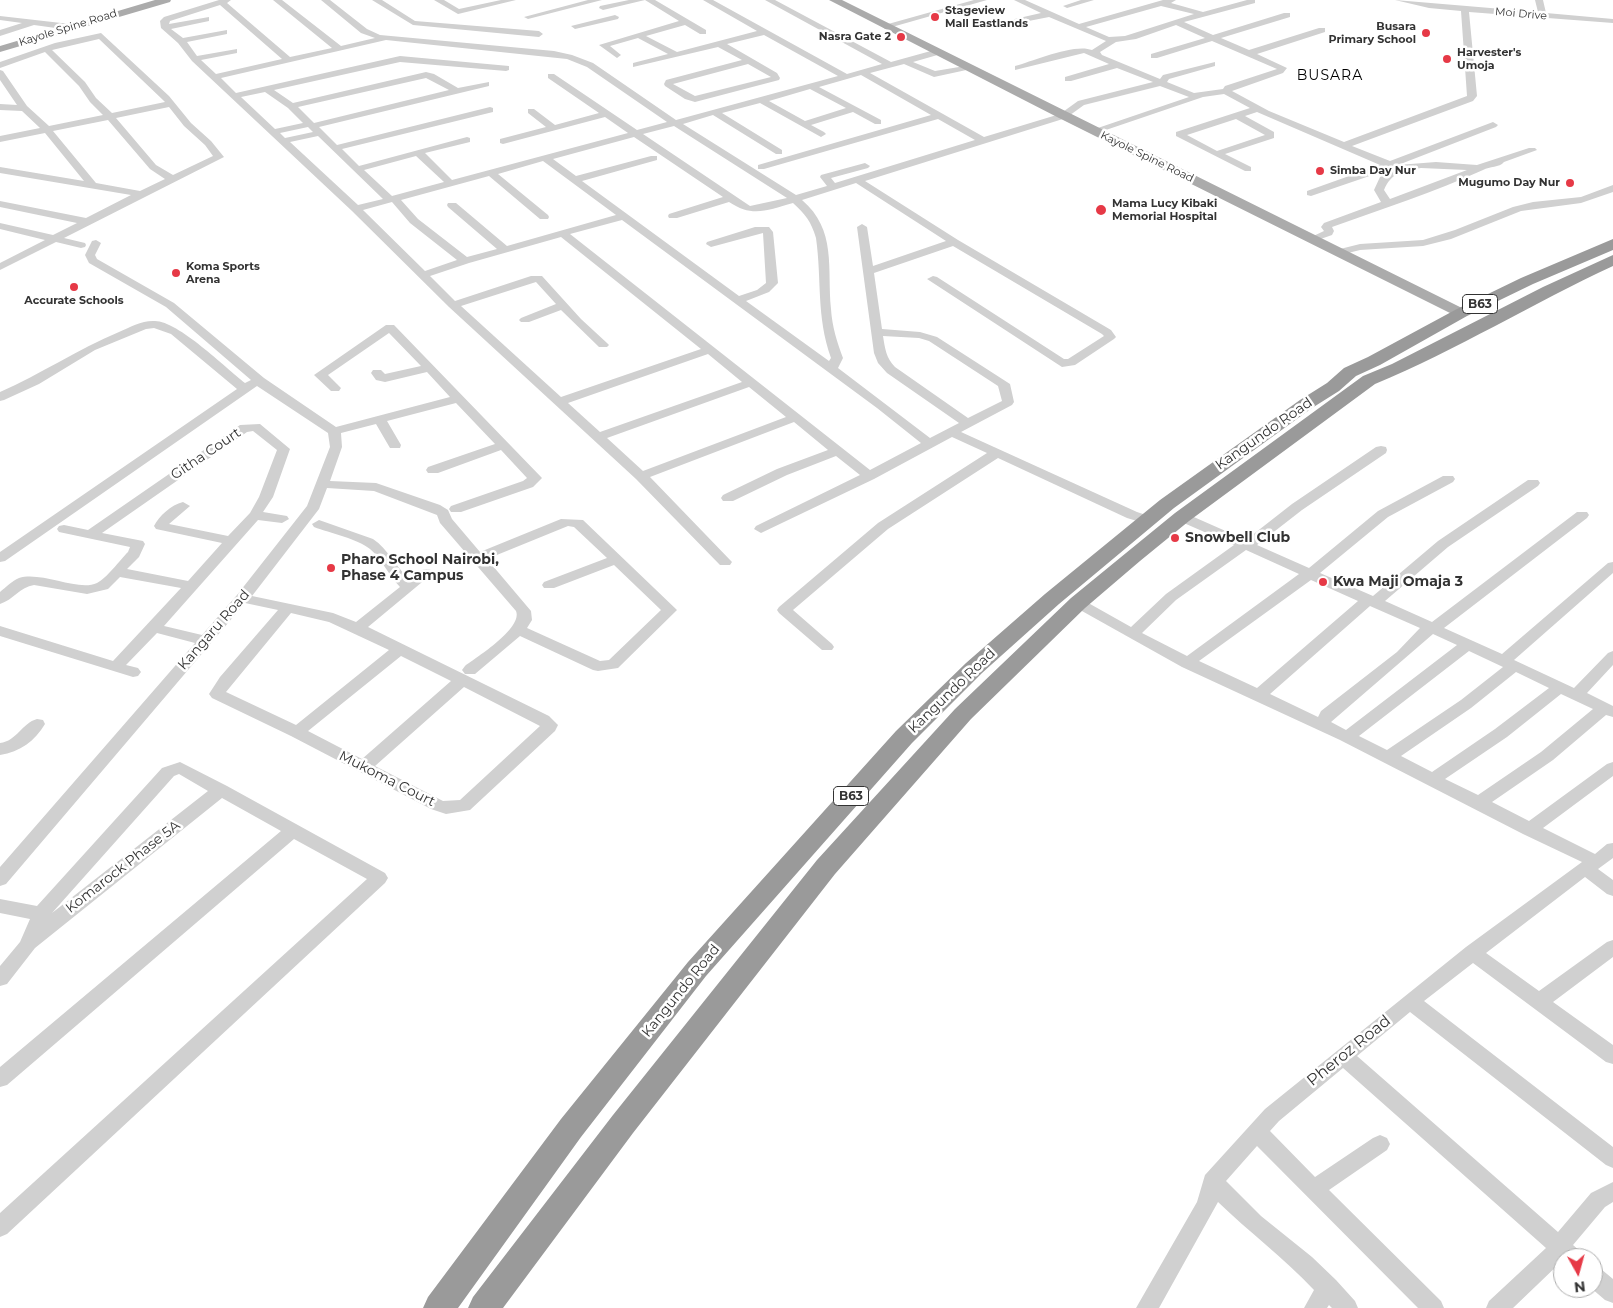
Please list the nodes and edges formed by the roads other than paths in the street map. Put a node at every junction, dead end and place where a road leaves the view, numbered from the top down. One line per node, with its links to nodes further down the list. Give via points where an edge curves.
1 (166, 0): 39 (main road, Kayole Spine Road)
2 (277, 0): 55 (street)
3 (325, 0): 49 (street, via 364,31)
4 (376, 0): 46 (street, via 413,23)
5 (438, 0): 6 (street, via 458,12)
6 (512, 0)
7 (641, 0): 22 (street)
8 (649, 0): 33 (street)
9 (706, 0): 44 (street)
10 (769, 0): 71 (street)
11 (834, 0): 36 (main road, Kayole Spine Road)
12 (979, 0): 36 (street)
13 (1018, 0): 24 (street)
14 (1090, 0): 21 (street)
15 (1399, 0): 23 (street, Moi Drive)
16 (1539, 0): 27 (street)
17 (224, 1): 40 (street, via 167,19); 65 (street)
18 (595, 1): 22 (street); 28 (street)
19 (1165, 1): 26 (street); 38 (street)
20 (1252, 1): 26 (street)
21 (1067, 6)
22 (603, 8): 35 (street, via 619,19)
23 (1465, 10): 27 (street, Moi Drive); 123 (street, via 1470,100)
24 (1049, 14): 37 (street); 38 (street)
25 (1287, 15): 48 (street)
26 (1203, 16): 34 (street)
27 (1543, 16): 31 (street, Moi Drive)
28 (528, 17)
29 (0, 18): 32 (street)
30 (206, 19): 40 (street)
31 (1613, 21)
32 (38, 22): 39 (street); 45 (street)
33 (687, 22): 43 (street); 47 (street)
34 (1176, 22): 48 (street); 50 (street, via 1128,39)
35 (575, 26)
36 (884, 26): 58 (main road, Kayole Spine Road)
37 (996, 26)
38 (1079, 26): 50 (street)
39 (70, 27): 52 (main road, Kayole Spine Road)
40 (165, 28): 51 (street)
41 (1322, 30): 59 (street)
42 (224, 32): 51 (street)
43 (703, 32)
44 (765, 32): 53 (street); 81 (street)
45 (0, 33)
46 (539, 34)
47 (639, 35): 61 (street, via 603,45); 62 (street)
48 (1214, 37): 59 (street); 63 (street)
49 (385, 38): 55 (street); 108 (street, via 569,57 590,65)
50 (1114, 40): 60 (street, via 1098,48)
51 (181, 41): 64 (street)
52 (14, 44): 54 (main road, Kayole Spine Road); 56 (street)
53 (720, 44): 62 (street); 66 (street)
54 (0, 49)
55 (339, 49): 65 (street)
56 (43, 51): 69 (street); 93 (street, via 102,36); 106 (street, via 82,84)
57 (234, 51): 64 (street)
58 (938, 52): 67 (street); 73 (main road, Kayole Spine Road)
59 (1250, 53): 88 (street, via 1282,68)
60 (1096, 54): 72 (street); 75 (street, via 1077,51)
61 (617, 55)
62 (676, 55): 70 (street)
63 (1154, 56)
64 (195, 59): 80 (street)
65 (289, 61): 80 (street)
66 (749, 61): 78 (street); 89 (street, via 776,78)
67 (904, 61): 71 (street); 73 (street, via 934,74)
68 (1212, 64): 83 (street, via 1166,77)
69 (0, 65)
70 (636, 65)
71 (890, 65): 76 (street)
72 (1118, 65): 82 (street); 83 (street)
73 (968, 67): 104 (main road, Kayole Spine Road)
74 (506, 68): 86 (street, via 400,58)
75 (1018, 68)
76 (862, 72): 81 (street); 103 (street)
77 (0, 73): 96 (street)
78 (696, 75): 89 (street); 89 (street, via 668,84 692,98)
79 (551, 76): 102 (street)
80 (214, 77): 90 (street)
81 (846, 77): 85 (street)
82 (1068, 79)
83 (1161, 83): 91 (street, via 1189,96); 104 (street, via 1081,103)
84 (486, 84): 87 (street)
85 (811, 86): 92 (street); 97 (street)
86 (266, 88): 90 (street); 94 (street)
87 (457, 91): 94 (street, via 426,76); 111 (street)
88 (1227, 91): 91 (street); 98 (street)
89 (723, 92)
90 (234, 96): 115 (street)
91 (1201, 96): 114 (street)
92 (761, 100): 101 (street); 109 (street)
93 (171, 104): 106 (street); 140 (street, via 219,157)
94 (291, 106): 111 (street)
95 (0, 107): 96 (street)
96 (24, 108): 113 (street)
97 (853, 109): 107 (street); 109 (street)
98 (1257, 109): 105 (street); 123 (street)
99 (490, 110): 124 (street)
100 (531, 111): 112 (street)
101 (714, 112): 108 (street); 127 (street)
102 (606, 114): 112 (street); 116 (street)
103 (937, 116): 121 (street); 133 (street)
104 (1063, 116): 114 (main road, Kayole Spine Road); 121 (street)
105 (1238, 116): 128 (street, via 1271,136); 128 (street, via 1179,134)
106 (110, 117): 113 (street); 140 (street, via 153,167)
107 (878, 122)
108 (675, 123): 116 (street); 151 (street)
109 (804, 124): 117 (street)
110 (1493, 125): 131 (street)
111 (314, 128): 115 (street); 122 (street); 124 (street)
112 (553, 128): 120 (street)
113 (47, 129): 118 (street); 144 (street)
114 (1094, 131): 164 (main road, Kayole Spine Road)
115 (273, 132): 122 (street)
116 (635, 134): 129 (street); 149 (street)
117 (820, 134)
118 (0, 139)
119 (467, 140): 126 (street)
120 (503, 141)
121 (984, 141): 142 (street)
122 (283, 142): 155 (street)
123 (1345, 145): 131 (street)
124 (335, 148): 135 (street)
125 (1532, 150): 134 (street)
126 (418, 152): 135 (street); 143 (street)
127 (779, 152)
128 (1216, 154): 136 (street)
129 (545, 158): 139 (street); 141 (street)
130 (654, 158): 141 (street)
131 (1388, 165): 137 (street); 147 (street)
132 (865, 166): 145 (street, via 825,177)
133 (761, 167)
134 (1479, 168): 137 (street, via 1437,164); 152 (street)
135 (358, 169): 150 (street)
136 (1248, 169)
137 (1399, 169): 152 (street, via 1380,182 1379,190)
138 (0, 170): 144 (street)
139 (491, 173): 143 (street); 158 (street)
140 (174, 180): 148 (street)
141 (574, 180): 156 (street)
142 (857, 180): 145 (street); 165 (street)
143 (451, 184): 150 (street)
144 (92, 186): 148 (street)
145 (833, 187): 151 (street)
146 (1613, 188): 171 (street, via 1581,200 1518,209 1424,243)
147 (1312, 193)
148 (141, 194): 159 (street)
149 (731, 198): 151 (street, via 754,209); 157 (street)
150 (393, 199): 155 (street); 173 (street, via 414,221)
151 (794, 199): 187 (street, via 808,210 818,229 828,326 837,358)
152 (1387, 203): 164 (street, via 1328,225 1328,233)
153 (0, 204): 159 (street)
154 (452, 205): 170 (street)
155 (356, 210): 176 (street)
156 (624, 216): 162 (street); 178 (street)
157 (673, 216)
158 (544, 217)
159 (88, 222): 163 (street)
160 (0, 226): 163 (street)
161 (862, 226): 175 (street)
162 (562, 233): 170 (street); 185 (street)
163 (56, 238): 169 (street); 174 (street)
164 (1312, 239): 171 (main road, Kayole Spine Road)
165 (954, 242): 175 (street); 177 (street, via 1102,328 1110,337 1071,362 1062,363)
166 (96, 243): 189 (street, via 90,255 93,261 170,305)
167 (711, 244): 178 (street, via 755,230 768,232 770,288)
168 (1613, 244): 181 (highway, Kangundo Road / B63)
169 (81, 245)
170 (505, 250): 173 (street)
171 (1340, 252): 181 (main road, Kayole Spine Road)
172 (1613, 260): 219 (highway, Kangundo Road / B63, via 1369,380)
173 (465, 261): 176 (street)
174 (0, 267)
175 (868, 271): 183 (street)
176 (424, 275): 179 (street)
177 (933, 279)
178 (737, 300): 187 (street)
179 (453, 305): 180 (street, via 538,278); 195 (street)
180 (563, 305): 182 (street); 184 (street)
181 (1461, 313): 221 (highway, Kangundo Road / B63, via 1350,372)
182 (525, 320)
183 (877, 332): 198 (street, via 884,363); 198 (street, via 933,338 1004,384 1008,402)
184 (603, 345)
185 (708, 350): 190 (street); 195 (street)
186 (429, 368): 188 (street, via 385,378); 191 (street, via 390,326 320,375); 194 (street)
187 (831, 369): 202 (street)
188 (377, 373)
189 (260, 381): 192 (street); 199 (street)
190 (750, 383): 197 (street); 201 (street)
191 (335, 388)
192 (245, 389): 193 (street, via 175,332 155,324 91,348 35,382); 229 (street)
193 (0, 398)
194 (457, 399): 196 (street); 204 (street)
195 (559, 402): 201 (street)
196 (379, 418): 199 (street); 203 (street)
197 (794, 418): 206 (street); 209 (street)
198 (967, 423): 200 (street)
199 (334, 432): 213 (street, Kangaru Road, via 336,447)
200 (950, 432): 202 (street); 207 (street)
201 (598, 437): 209 (street)
202 (929, 444): 210 (street)
203 (395, 445)
204 (503, 445): 208 (street); 216 (street, via 535,478 528,484)
205 (1381, 450): 227 (street)
206 (838, 451): 210 (street); 214 (street, via 782,472)
207 (997, 453): 221 (street); 252 (street, via 883,526 784,610)
208 (433, 470)
209 (641, 476): 231 (street)
210 (869, 476): 224 (street)
211 (1448, 479): 235 (street, via 1383,514)
212 (1533, 483): 241 (street, via 1443,544)
213 (321, 484): 228 (street, via 376,487 435,508); 239 (street, Kangaru Road, via 314,506)
214 (728, 498)
215 (183, 506): 226 (street, via 164,520 162,526)
216 (456, 509)
217 (255, 515): 220 (street); 225 (street, Githa Court, via 284,449 256,426 244,428); 226 (street, Githa Court)
218 (1582, 515): 246 (street)
219 (1182, 517): 227 (street); 242 (highway, Kangundo Road / B63)
220 (282, 519)
221 (1147, 520): 304 (highway, Kangundo Road / B63, via 974,668 904,737 798,854 697,969 571,1128)
222 (320, 524): 238 (street, via 376,547)
223 (64, 529): 225 (street)
224 (761, 529)
225 (90, 535): 233 (street, via 138,544 134,554)
226 (231, 541): 237 (street, Githa Court)
227 (1245, 546): 235 (street); 249 (street, via 1183,588)
228 (479, 557): 230 (street, via 566,522 578,523); 247 (street, via 526,614)
229 (0, 558)
230 (616, 559): 236 (street); 247 (street, via 670,610 614,664 598,666)
231 (725, 562)
232 (1613, 566): 256 (street)
233 (118, 572): 237 (street); 240 (street, via 103,586 87,590 22,582)
234 (426, 573): 238 (street)
235 (1311, 573): 241 (street); 255 (street)
236 (549, 585)
237 (192, 586): 244 (street, Githa Court)
238 (409, 587): 245 (street)
239 (242, 598): 243 (street); 250 (street, Kangaru Road)
240 (0, 599)
241 (1370, 602): 246 (street); 262 (street)
242 (1078, 603): 249 (street); 305 (highway, Kangundo Road / B63, via 963,714 826,867 623,1124)
243 (287, 609): 245 (street, via 332,618); 266 (street, Mukoma Court, via 217,694)
244 (154, 628): 250 (street); 257 (street, Githa Court)
245 (358, 628): 253 (street)
246 (1430, 629): 251 (street); 265 (street, via 1327,715)
247 (519, 630): 259 (street)
248 (0, 631): 257 (street)
249 (1133, 633): 255 (street)
250 (205, 640): 279 (street, Kangaru Road)
251 (1468, 644): 256 (street); 267 (street)
252 (827, 647)
253 (400, 649): 259 (street); 266 (street)
254 (1613, 656): 261 (street)
255 (1187, 663): 262 (street)
256 (1508, 663): 260 (street); 269 (street, via 1466,704)
257 (116, 666): 258 (street)
258 (133, 672)
259 (466, 675): 270 (street); 270 (street, Mukoma Court, via 543,720 549,727 475,797 454,809 437,805)
260 (1560, 687): 261 (street); 272 (street, via 1501,733)
261 (1576, 695): 263 (street)
262 (1258, 696): 265 (street)
263 (1609, 710): 274 (street)
264 (38, 724): 268 (street, via 10,748)
265 (1321, 725): 267 (street)
266 (297, 732): 270 (street, Mukoma Court)
267 (1347, 737): 269 (street)
268 (0, 749)
269 (1388, 757): 272 (street)
270 (363, 767)
271 (1613, 768): 275 (street)
272 (1433, 779): 274 (street)
273 (221, 790): 276 (street); 282 (street, Komarock Phase 5A); 282 (street, via 180,768 170,771)
274 (1481, 802): 275 (street)
275 (1529, 830): 278 (street)
276 (292, 831): 290 (street); 297 (street, via 379,879)
277 (1613, 849): 278 (street, Pheroz Road)
278 (1591, 865): 280 (street); 284 (street, Pheroz Road)
279 (0, 879)
280 (1613, 889)
281 (0, 906): 282 (street)
282 (47, 919): 285 (street)
283 (1613, 947): 287 (street)
284 (1472, 952): 286 (street, Pheroz Road); 287 (street)
285 (0, 979)
286 (1410, 1001): 288 (street, Pheroz Road); 293 (street)
287 (1539, 1002): 289 (street)
288 (1343, 1056): 291 (street, Pheroz Road, via 1272,1115); 298 (street)
289 (1613, 1056)
290 (0, 1079)
291 (1257, 1132): 294 (street, Pheroz Road); 295 (street)
292 (1380, 1144): 295 (street)
293 (1613, 1160)
294 (1212, 1182): 302 (street); 306 (street, Pheroz Road, via 1208,1204)
295 (1314, 1189): 309 (street)
296 (1613, 1191): 299 (street, via 1598,1200 1564,1240)
297 (0, 1227)
298 (1560, 1248)
299 (1565, 1248)
300 (1553, 1263): 310 (street)
301 (1603, 1284): 303 (street)
302 (1328, 1287): 307 (street); 308 (street)
303 (1613, 1293)
304 (439, 1308)
305 (484, 1308)
306 (1147, 1308)
307 (1315, 1308)
308 (1347, 1308)
309 (1433, 1308)
310 (1497, 1308)

